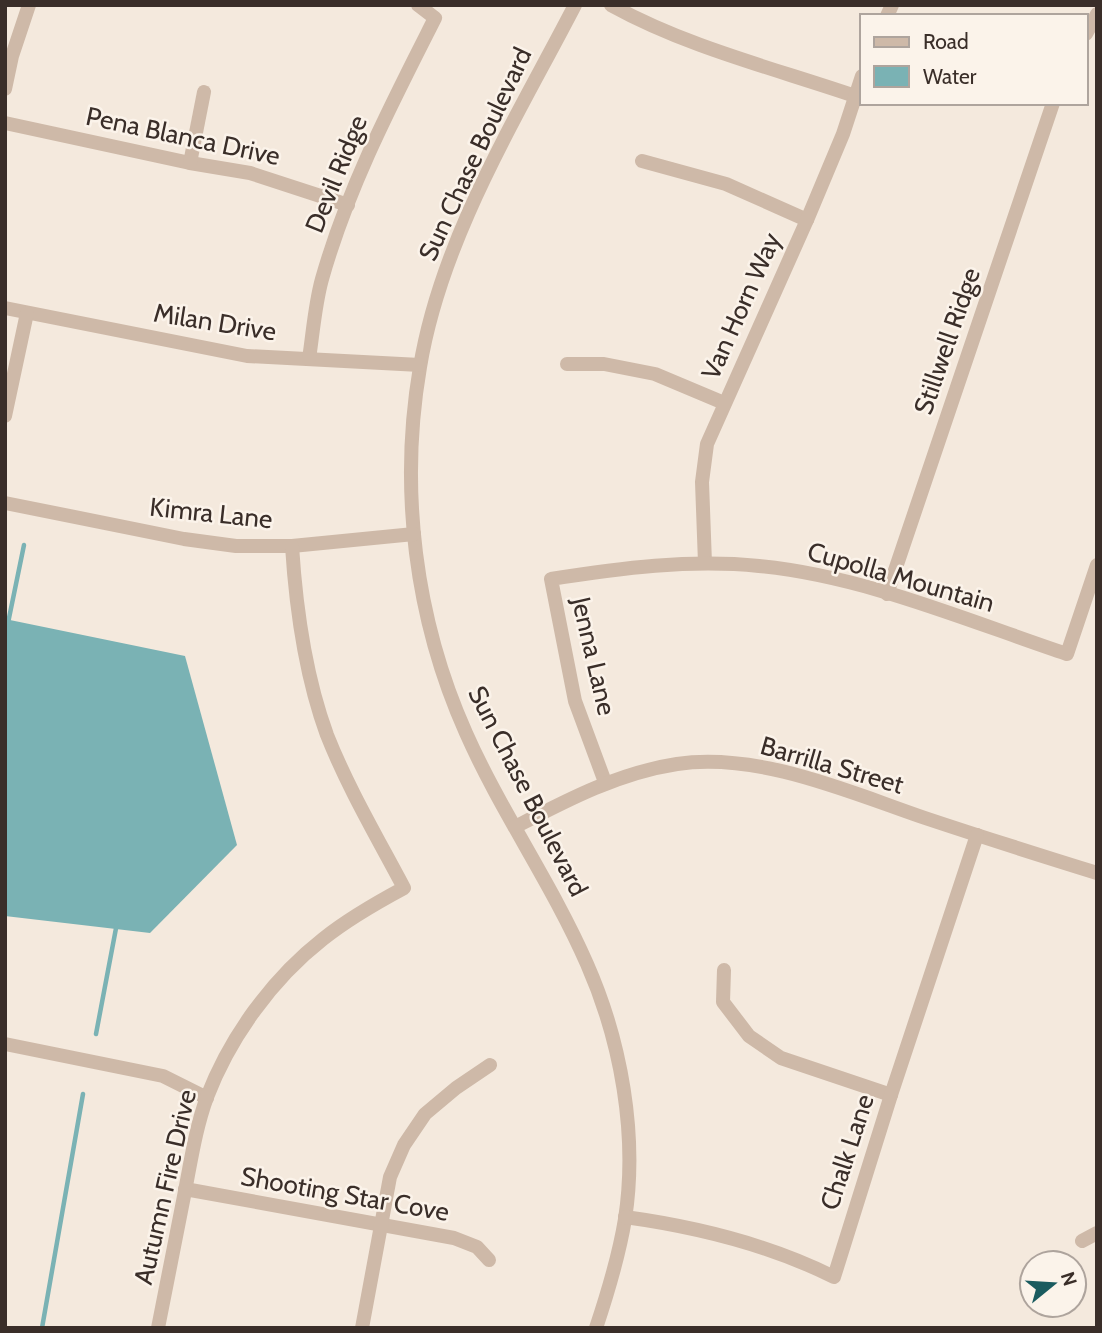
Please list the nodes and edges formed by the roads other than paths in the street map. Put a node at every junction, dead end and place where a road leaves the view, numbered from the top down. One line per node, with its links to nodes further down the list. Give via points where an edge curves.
1 (29, 5): 9 (street)
2 (418, 5): 16 (street, Devil Ridge, via 435,18 373,140)
3 (575, 5): 22 (street, Sun Chase Boulevard, via 453,246)
4 (611, 5): 11 (street, via 708,48)
5 (1086, 5): 6 (street)
6 (1097, 13): 7 (street)
7 (1088, 30)
8 (860, 82): 11 (street, Van Horn Way)
9 (5, 89)
10 (204, 92): 15 (street)
11 (855, 96): 17 (street, Van Horn Way)
12 (1052, 105): 31 (street, Stillwell Ridge)
13 (5, 123): 15 (street, Pena Blanca Drive)
14 (642, 161): 17 (street, via 726,184)
15 (190, 163): 16 (street, Pena Blanca Drive, via 250,173)
16 (348, 205): 20 (street, Devil Ridge, via 321,280)
17 (807, 220): 23 (street, Van Horn Way)
18 (5, 308): 19 (street, Milan Drive)
19 (27, 313): 20 (street, Milan Drive, via 247,356); 24 (street)
20 (309, 359): 22 (street, Milan Drive)
21 (567, 364): 23 (street, via 604,364 655,374)
22 (420, 365): 26 (street, Sun Chase Boulevard, via 411,480)
23 (724, 403): 28 (street, Van Horn Way, via 707,443 702,482)
24 (5, 416)
25 (5, 503): 27 (street, Kimra Lane, via 197,541)
26 (414, 534): 27 (street, Kimra Lane); 33 (street, Sun Chase Boulevard, via 424,601 442,672 466,733)
27 (292, 546): 40 (street, Autumn Fire Drive, via 306,661 326,733 404,888 322,939 287,972 253,1013)
28 (705, 563): 30 (street, Cupolla Mountain); 31 (street, Cupolla Mountain, via 808,573)
29 (1097, 565): 31 (street, Cupolla Mountain, via 1067,654)
30 (551, 579): 32 (street, Jenna Lane, via 575,701)
31 (887, 594)
32 (605, 782): 33 (street, Barrilla Street); 34 (street, Barrilla Street, via 680,764 733,763 805,777)
33 (515, 827): 42 (street, Sun Chase Boulevard, via 587,964 607,1015 627,1116)
34 (977, 835): 35 (street, Barrilla Street); 39 (street, Chalk Lane)
35 (1097, 873)
36 (724, 970): 39 (street, via 723,1002 749,1035 781,1058)
37 (5, 1044): 40 (street, via 163,1076)
38 (490, 1065): 43 (street, via 425,1114 390,1177)
39 (891, 1095): 42 (street, Chalk Lane, via 834,1277 799,1259 698,1228)
40 (207, 1098): 41 (street, Autumn Fire Drive)
41 (185, 1189): 43 (street, Shooting Star Cove); 47 (street, Autumn Fire Drive)
42 (625, 1217): 49 (street, Sun Chase Boulevard)
43 (380, 1224): 46 (street, Shooting Star Cove, via 454,1238 477,1247); 48 (street)
44 (1097, 1233): 45 (street)
45 (1082, 1241)
46 (489, 1260)
47 (158, 1328)
48 (362, 1328)
49 (596, 1328)

